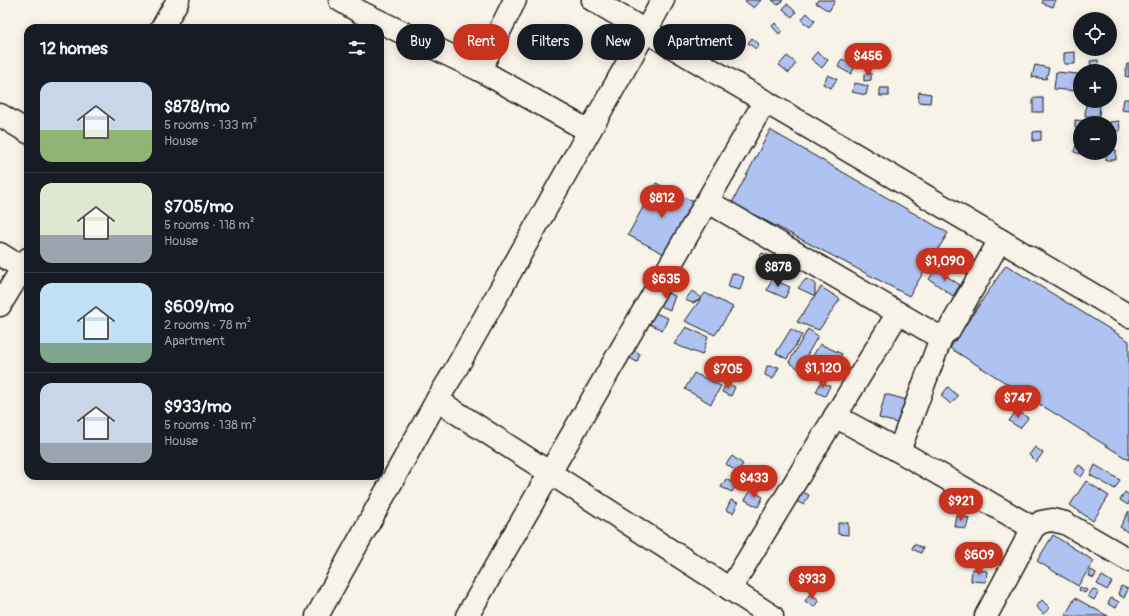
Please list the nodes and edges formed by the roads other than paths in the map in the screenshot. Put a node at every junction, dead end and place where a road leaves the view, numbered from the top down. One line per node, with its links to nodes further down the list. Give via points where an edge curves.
1 (178, 0): 7 (street)
2 (340, 0): 6 (street)
3 (515, 0): 9 (street)
4 (593, 0): 8 (street)
5 (663, 0): 8 (street)
6 (363, 6): 9 (street)
7 (164, 24)
8 (646, 31): 10 (street); 13 (street)
9 (480, 70): 13 (street)
10 (765, 101): 14 (street); 15 (street)
11 (0, 115): 12 (street)
12 (24, 130)
13 (589, 131): 23 (street)
14 (708, 201): 20 (street); 26 (street)
15 (1000, 240): 21 (street); 22 (street, via 949,330)
16 (0, 254): 17 (street)
17 (24, 264)
18 (24, 266): 19 (street)
19 (0, 305)
20 (898, 313): 22 (street, via 934,334); 24 (street)
21 (1129, 316)
22 (942, 335): 25 (street)
23 (438, 400): 26 (street); 30 (street)
24 (835, 416): 25 (street); 29 (street)
25 (899, 450): 27 (street)
26 (550, 473): 29 (street); 31 (street)
27 (1033, 528): 28 (street, via 1041,522 1052,520 1065,523); 33 (street)
28 (1129, 560)
29 (730, 589): 32 (street)
30 (317, 616)
31 (467, 616)
32 (772, 616)
33 (986, 616)

